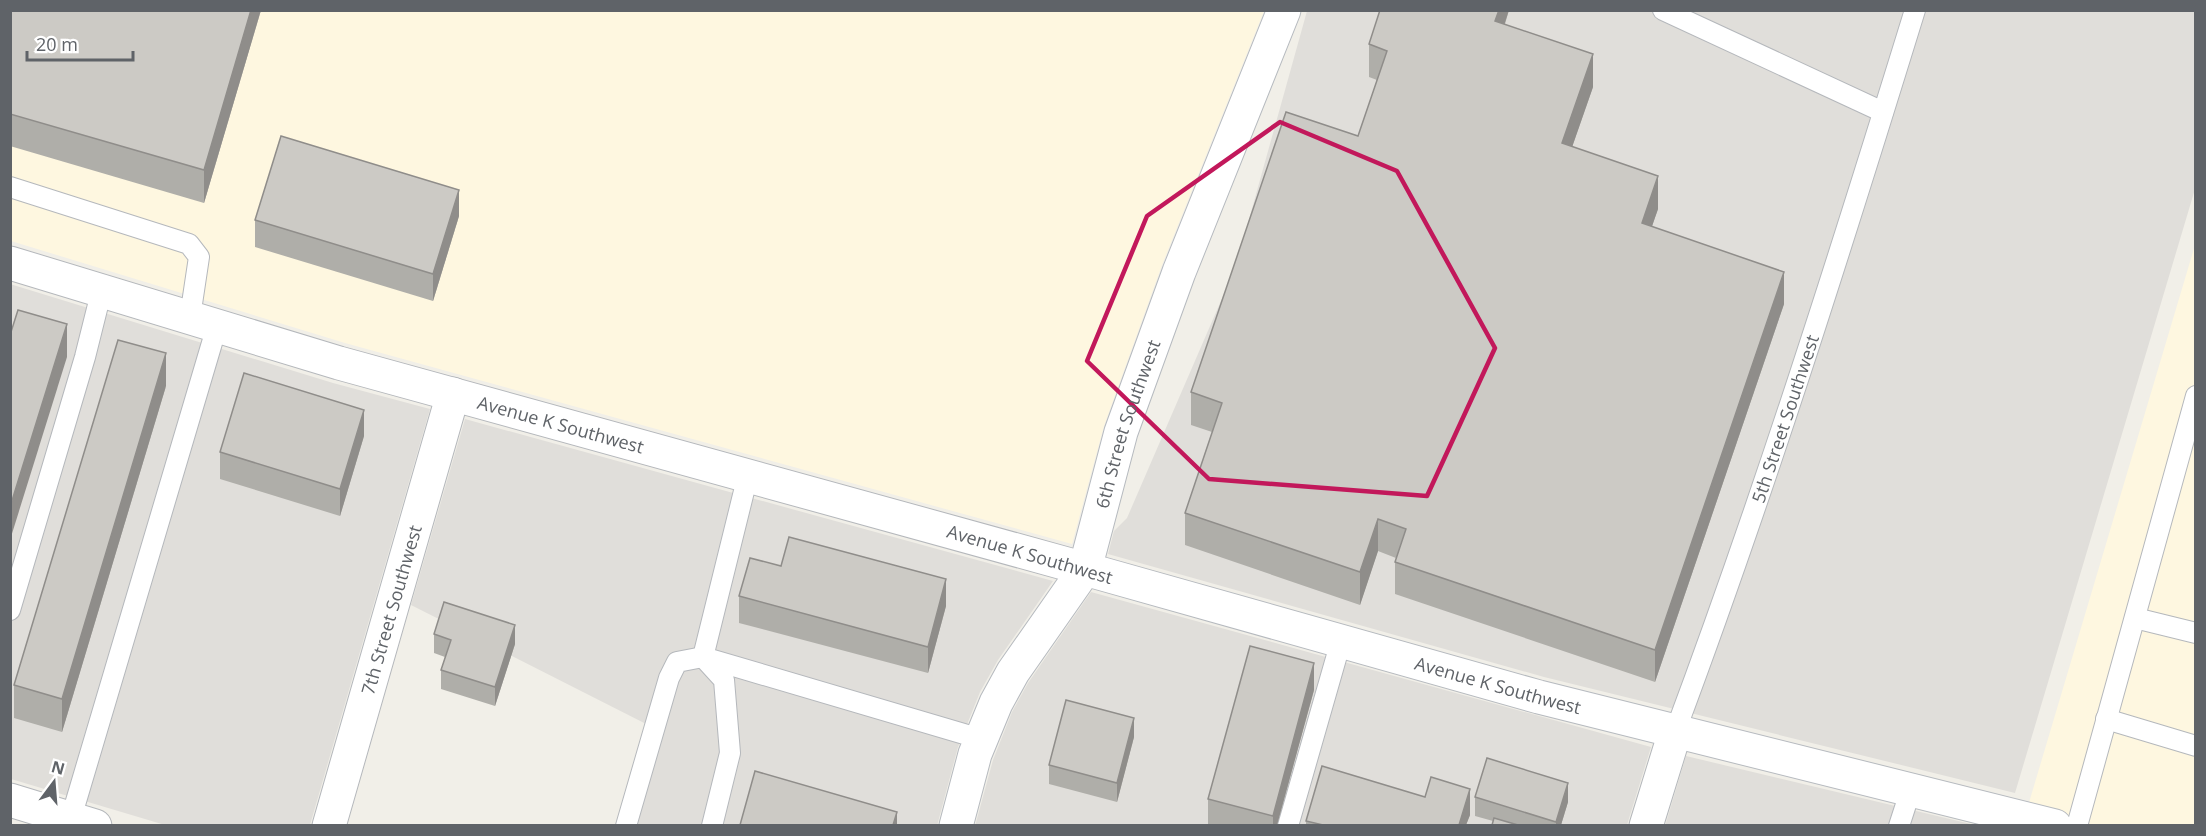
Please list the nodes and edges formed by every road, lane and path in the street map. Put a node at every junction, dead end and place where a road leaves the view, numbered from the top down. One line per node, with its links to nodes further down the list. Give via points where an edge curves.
1 (1284, 10): 12 (street, 6th Street Southwest, via 1179,272 1125,422)
2 (1663, 10): 4 (lane)
3 (1915, 10): 4 (lane, 5th Street Southwest)
4 (1883, 112): 19 (lane, 5th Street Southwest, via 1822,308)
5 (10, 188): 8 (lane, via 189,244 199,258)
6 (10, 263): 7 (street, Avenue K Southwest)
7 (102, 289): 8 (street, Avenue K Southwest); 13 (lane)
8 (204, 321): 9 (street, Avenue K Southwest); 24 (lane)
9 (453, 394): 11 (street, Avenue K Southwest); 25 (street, 7th Street Southwest)
10 (2196, 396): 14 (lane)
11 (748, 475): 12 (street, Avenue K Southwest); 17 (lane)
12 (1085, 569): 16 (street, Avenue K Southwest); 20 (street, 6th Street Southwest, via 1013,672)
13 (10, 610)
14 (2134, 618): 15 (lane); 18 (lane)
15 (2196, 633)
16 (1341, 641): 19 (street, Avenue K Southwest); 29 (lane)
17 (703, 657): 20 (lane); 26 (lane, via 677,662 669,678); 27 (lane, via 724,680 730,753)
18 (2106, 719): 21 (lane); 33 (lane)
19 (1675, 732): 22 (street, Avenue K Southwest); 30 (street, 5th Street Southwest)
20 (981, 738): 28 (street, 6th Street Southwest)
21 (2196, 746)
22 (1911, 789): 31 (lane); 32 (street, Avenue K Southwest)
23 (10, 800): 24 (street)
24 (83, 822)
25 (329, 825)
26 (626, 825)
27 (712, 825)
28 (956, 825)
29 (1288, 825)
30 (1646, 825)
31 (1899, 825)
32 (2055, 825)
33 (2078, 825)

